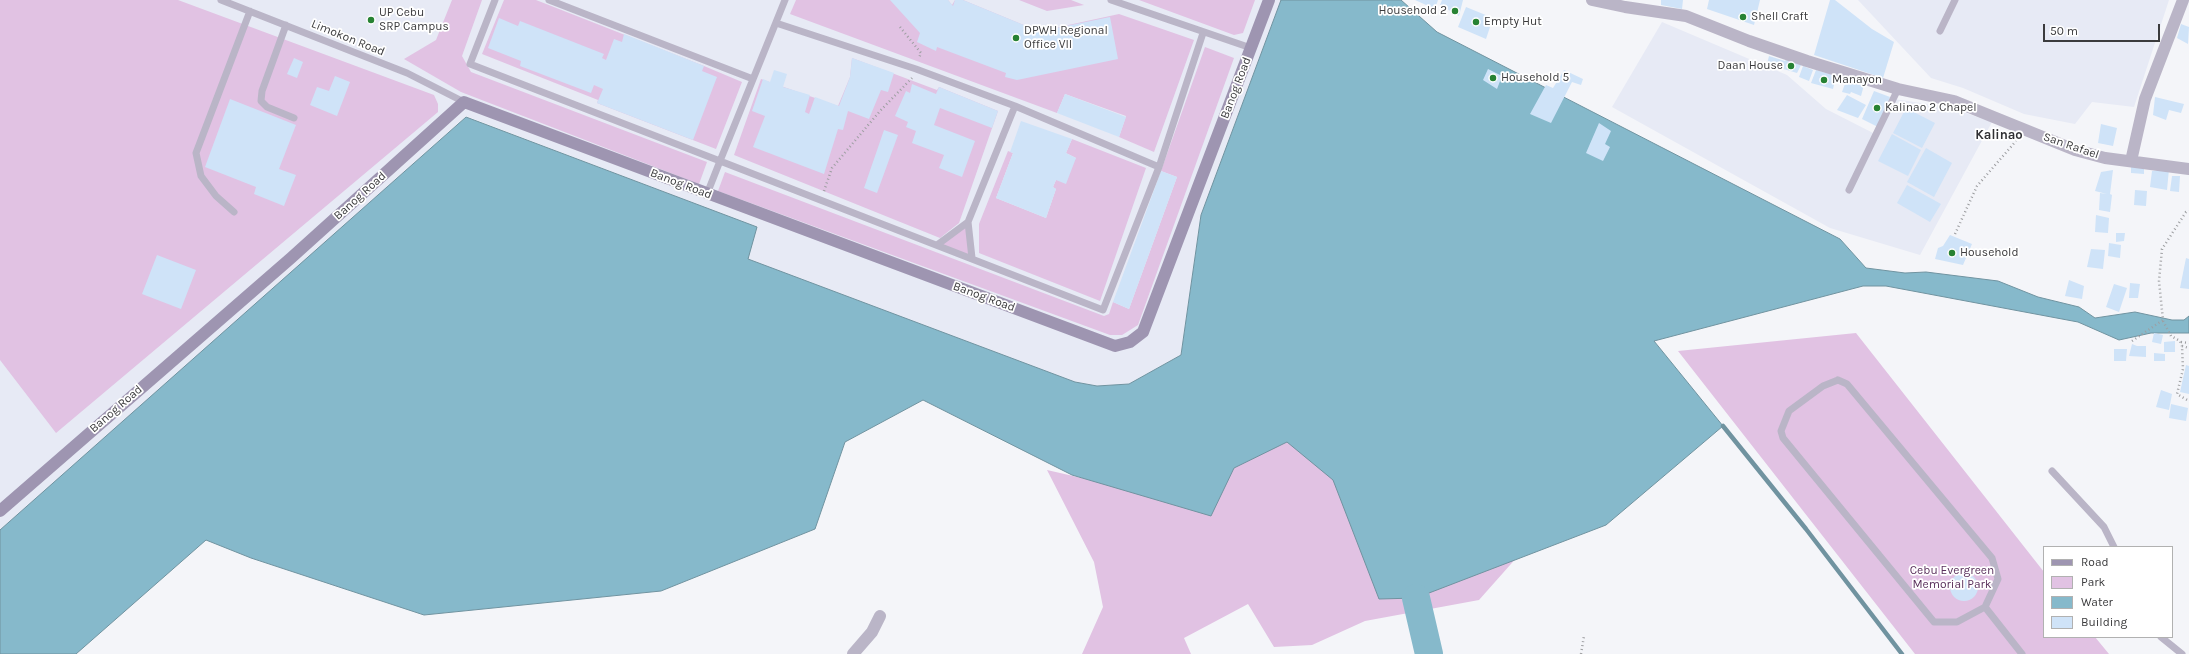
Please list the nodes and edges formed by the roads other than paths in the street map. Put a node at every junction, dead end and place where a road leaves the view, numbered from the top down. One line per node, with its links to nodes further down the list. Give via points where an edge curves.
1 (221, 0): 10 (lane, Limokon Road)
2 (495, 0): 21 (lane, via 470,64)
3 (549, 0): 16 (lane)
4 (785, 0): 11 (lane)
5 (1111, 0): 14 (lane)
6 (1269, 0): 15 (street, Banog Road)
7 (1592, 0): 17 (street, San Rafael, via 1686,16 1749,41)
8 (1955, 0): 13 (lane)
9 (2183, 0): 22 (street, via 2145,100)
10 (250, 10): 12 (lane, Limokon Road); 27 (lane, via 196,153 201,176 216,196)
11 (776, 23): 16 (lane); 19 (lane, via 916,69)
12 (286, 25): 18 (lane, Limokon Road, via 407,73); 20 (lane, via 262,91 262,101 267,107)
13 (1940, 31)
14 (1203, 33): 15 (lane); 23 (lane)
15 (1251, 48): 26 (street, Banog Road, via 1143,332 1130,342 1115,346)
16 (752, 79): 21 (lane)
17 (1898, 89): 22 (street, San Rafael, via 1954,101 2075,150 2105,158); 25 (lane)
18 (464, 102): 26 (street, Banog Road); 32 (street, Banog Road, via 291,258)
19 (1015, 106): 23 (lane); 28 (lane)
20 (294, 118)
21 (720, 161): 26 (lane); 29 (lane)
22 (2131, 161): 24 (street, San Rafael)
23 (1158, 166): 30 (lane, via 1103,310)
24 (2189, 169)
25 (1849, 190)
26 (707, 194)
27 (234, 212)
28 (968, 222): 29 (lane); 30 (lane)
29 (937, 245): 30 (lane)
30 (972, 258)
31 (2052, 471): 33 (lane, via 2104,527)
32 (0, 511)
33 (2114, 546)
34 (1985, 607): 34 (lane, via 1957,622 1934,622 1783,438 1780,431 1789,411 1829,382 1838,380 1847,384 1992,558 1998,579); 38 (lane)
35 (880, 616): 37 (street, via 872,632)
36 (2162, 638): 39 (lane)
37 (853, 654)
38 (2022, 654)
39 (2182, 654)

